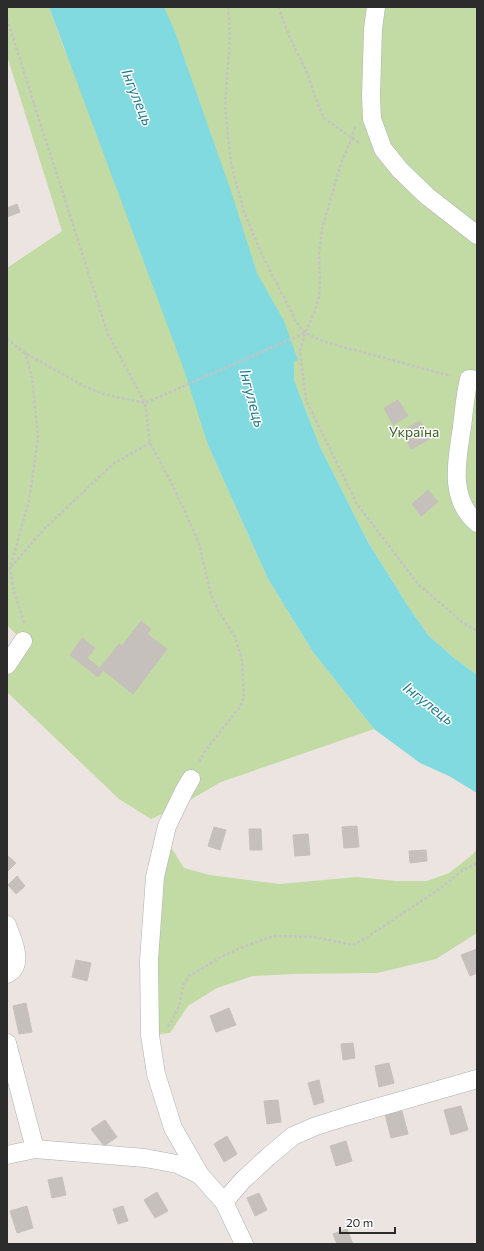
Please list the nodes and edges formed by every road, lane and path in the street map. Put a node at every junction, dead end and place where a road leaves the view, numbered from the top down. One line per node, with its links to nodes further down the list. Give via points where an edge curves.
1 (228, 7): 9 (path, via 230,36 225,106 232,164 244,212 262,255 297,323)
2 (278, 7): 6 (path, via 324,118)
3 (376, 7): 8 (street, via 373,29 372,119 383,149 427,196)
4 (7, 19): 13 (path, via 108,334)
5 (357, 121): 6 (path)
6 (352, 138): 7 (path); 9 (path, via 340,163 322,229 319,297)
7 (364, 147)
8 (477, 235)
9 (305, 333): 12 (path, via 363,353); 13 (path); 17 (path, via 300,351 306,400 357,504 418,584 462,622)
10 (7, 339): 11 (path)
11 (25, 353): 13 (path, via 102,394); 16 (path, via 32,377 38,437 29,501)
12 (473, 379): 15 (street, via 466,394 456,477 463,504)
13 (145, 403): 14 (path)
14 (150, 443): 16 (path, via 113,464 44,529); 20 (path, via 188,516 199,544 211,595 235,637 242,661 244,698 240,707 205,751)
15 (477, 523)
16 (10, 568): 18 (path, via 25,628)
17 (477, 631)
18 (23, 641): 19 (street)
19 (7, 665)
20 (191, 779): 25 (street, via 167,826 155,877 149,960)
21 (477, 863): 25 (path, via 366,938 353,944 314,937 274,936 224,956 189,976 183,985 180,1003 170,1025)
22 (7, 925): 23 (street, via 16,948 14,968)
23 (7, 974)
24 (7, 1043): 27 (street)
25 (152, 1048): 29 (street, via 156,1074 173,1128)
26 (477, 1079): 30 (street, via 316,1126 293,1136 247,1176)
27 (35, 1149): 28 (street); 29 (street, via 145,1158 177,1164)
28 (7, 1155)
29 (200, 1176): 30 (street)
30 (224, 1202): 31 (street)
31 (244, 1244)

